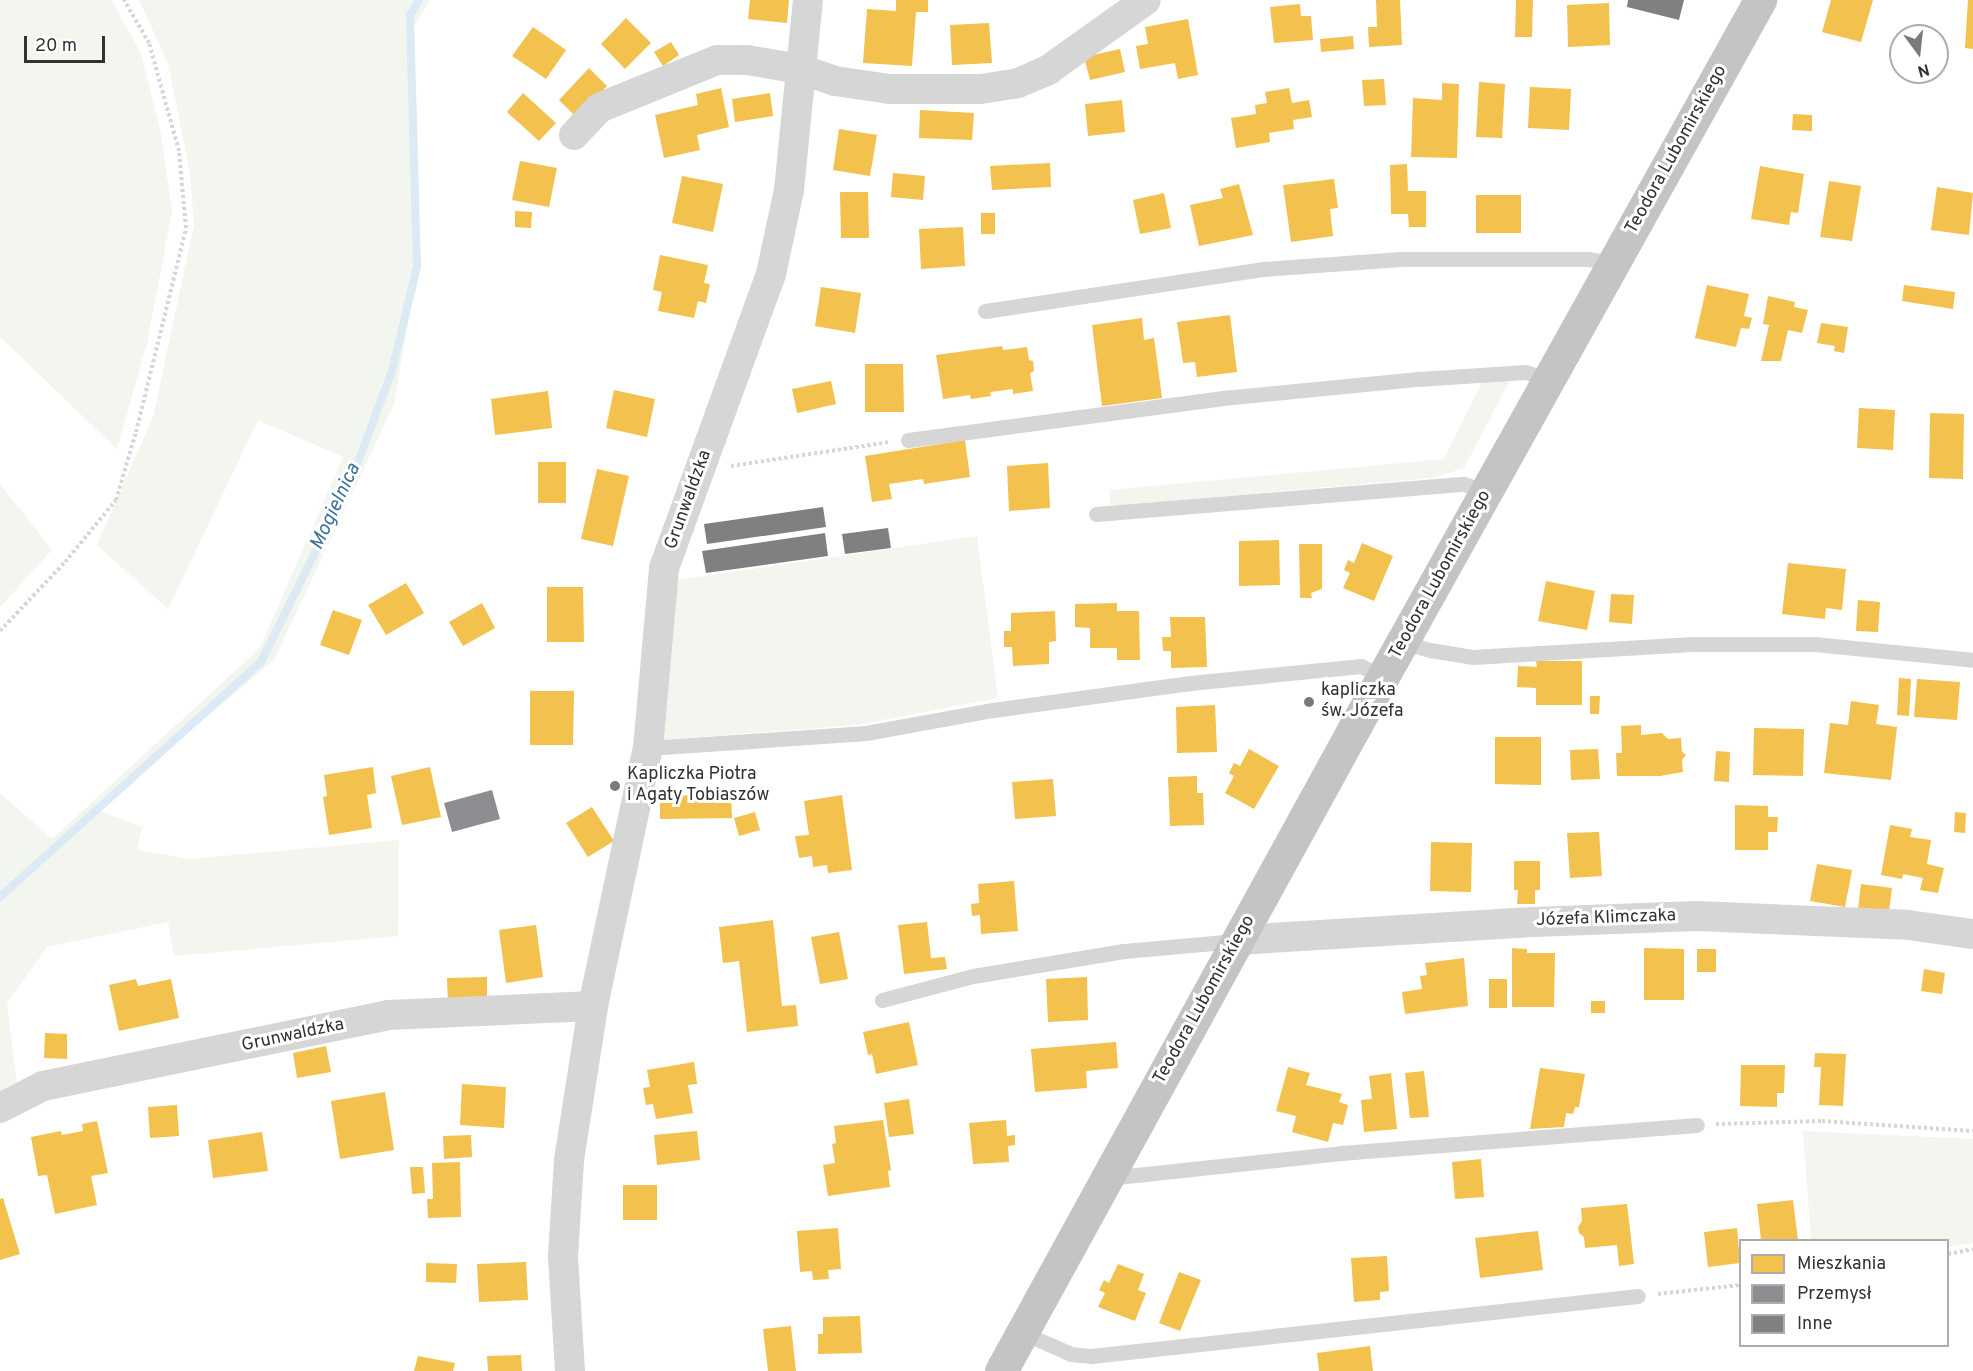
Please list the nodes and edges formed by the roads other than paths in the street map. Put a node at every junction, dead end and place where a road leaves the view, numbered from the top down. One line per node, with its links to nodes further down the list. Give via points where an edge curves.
1 (808, 0): 4 (street, Grunwaldzka)
2 (1146, 0): 4 (street, via 1048,70 1018,83 981,89 889,89 835,81)
3 (1760, 0): 6 (highway, Teodora Lubomirskiego)
4 (800, 69): 5 (street, via 747,60 717,60 599,108); 15 (street, Grunwaldzka, via 789,190 771,274 664,568)
5 (574, 135)
6 (1613, 263): 7 (lane, via 1588,259 1401,259 1264,269); 8 (highway, Teodora Lubomirskiego)
7 (985, 311)
8 (1549, 380): 9 (lane, via 1526,372 1418,379 1223,398); 10 (highway, Teodora Lubomirskiego)
9 (908, 440)
10 (1487, 492): 11 (lane, via 1464,484); 12 (highway, Teodora Lubomirskiego)
11 (1096, 514)
12 (1403, 642): 13 (lane, via 1473,657 1693,644 1814,644); 14 (highway, Teodora Lubomirskiego)
13 (1973, 660)
14 (1383, 677): 15 (lane, via 1361,666 1190,683 993,710 866,733); 17 (highway, Teodora Lubomirskiego)
15 (648, 748): 19 (street, Grunwaldzka)
16 (1973, 934): 17 (street, Józefa Klimczaka, via 1908,925 1697,916)
17 (1238, 940): 18 (lane, via 1124,951 973,976); 22 (highway, Teodora Lubomirskiego)
18 (882, 1000)
19 (593, 1006): 20 (street, Grunwaldzka, via 388,1015 43,1086); 25 (street, Grunwaldzka, via 569,1160 563,1256)
20 (0, 1108)
21 (1697, 1125): 22 (lane, via 1341,1153)
22 (1107, 1178): 24 (highway, Teodora Lubomirskiego)
23 (1638, 1296): 24 (lane, via 1091,1356 1071,1354)
24 (1021, 1332): 26 (highway, Teodora Lubomirskiego)
25 (570, 1371)
26 (1001, 1371)

